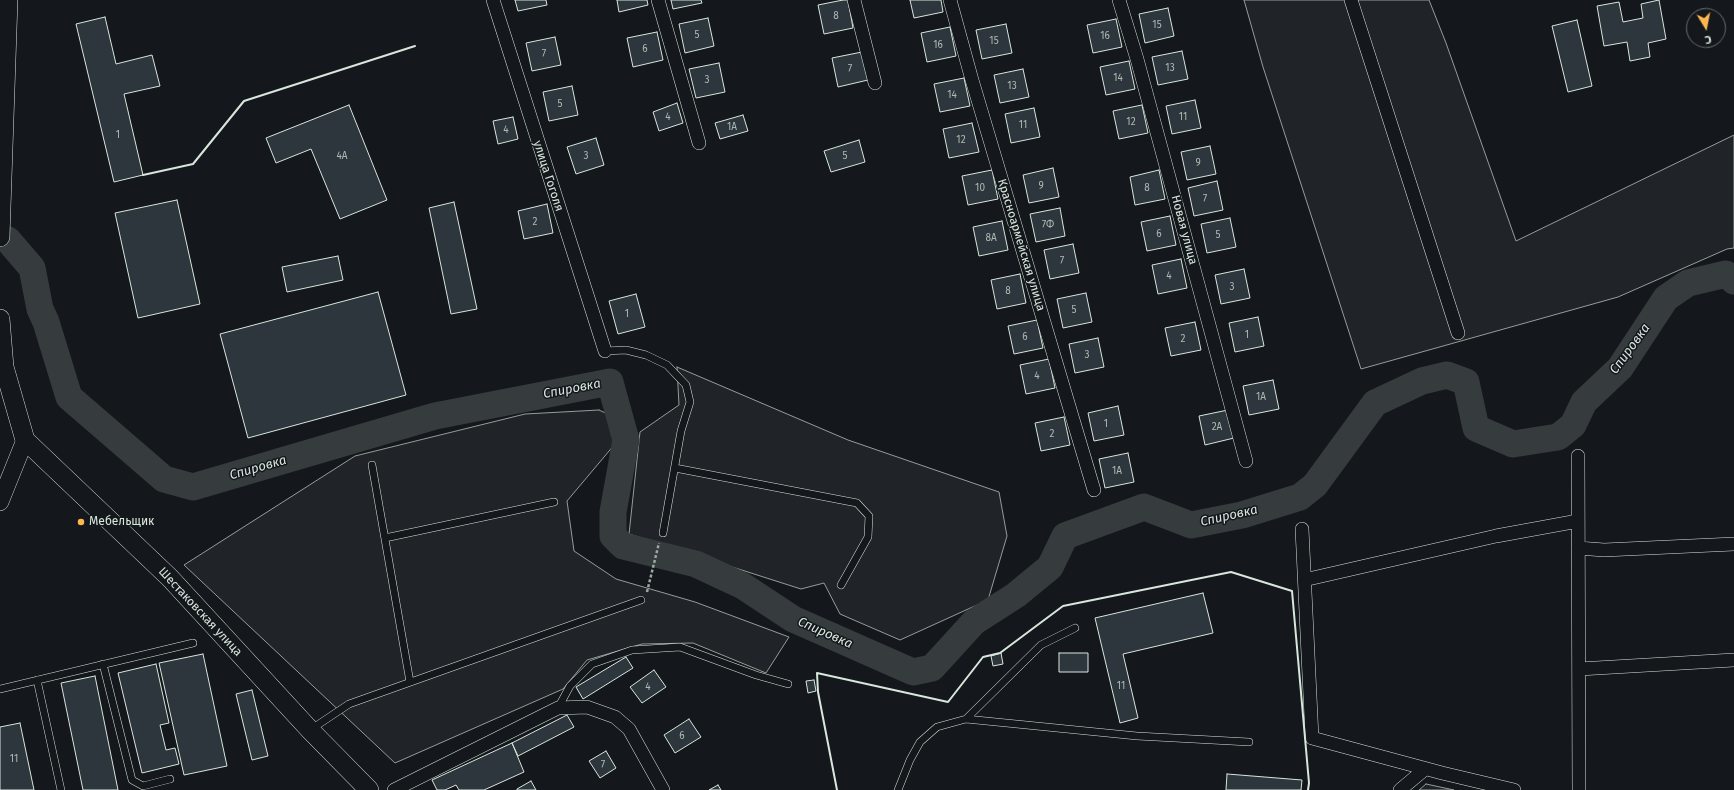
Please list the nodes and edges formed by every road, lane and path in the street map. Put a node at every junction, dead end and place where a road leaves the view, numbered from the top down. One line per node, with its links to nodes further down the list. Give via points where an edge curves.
1 (8, 0): 10 (main road)
2 (493, 0): 13 (street, улица Гоголя)
3 (658, 0): 9 (street)
4 (854, 0): 8 (street)
5 (950, 0): 19 (street, Красноармейская улица)
6 (1119, 0): 16 (street, Новая улица)
7 (1351, 0): 12 (street)
8 (875, 83)
9 (699, 143)
10 (0, 237)
11 (0, 319): 14 (main road, via 4,367)
12 (1458, 333)
13 (605, 351): 18 (lane, via 626,350 646,355 667,365 686,386 690,402 681,431)
14 (25, 440): 20 (street); 43 (main road, Шестаковская улица, via 170,578)
15 (1578, 456): 22 (street)
16 (1246, 461)
17 (372, 465): 25 (lane)
18 (675, 468): 24 (lane); 30 (lane, via 857,503 869,516 868,537)
19 (1094, 490)
20 (0, 502)
21 (554, 502): 25 (lane)
22 (1578, 521): 28 (street); 29 (street, via 1496,536)
23 (1302, 529): 29 (street)
24 (663, 533)
25 (385, 538): 38 (lane)
26 (1734, 544): 28 (street, via 1604,550)
27 (656, 548): 31 (path, via 647,594)
28 (1578, 548): 36 (street)
29 (1304, 580): 45 (street, via 1312,738)
30 (841, 585)
31 (641, 600): 38 (lane)
32 (1075, 628): 42 (lane, via 1041,644)
33 (193, 643): 35 (lane)
34 (1734, 660): 36 (street)
35 (103, 664): 37 (lane); 46 (lane, via 132,780 143,786)
36 (1579, 669): 54 (street)
37 (37, 680): 40 (lane); 47 (lane)
38 (410, 682): 43 (lane, via 349,704)
39 (788, 684): 41 (lane, via 680,647 632,650 592,664 570,686)
40 (0, 689)
41 (558, 708): 49 (street); 50 (street, via 587,707 614,718 629,729)
42 (966, 719): 44 (lane, via 1137,736); 51 (lane, via 936,727 920,742)
43 (310, 730): 48 (main road, Шестаковская улица)
44 (1249, 742)
45 (1426, 769): 52 (street); 53 (street)
46 (170, 778)
47 (62, 790)
48 (369, 790)
49 (394, 790)
50 (663, 790)
51 (898, 790)
52 (1400, 790)
53 (1514, 790)
54 (1579, 790)

